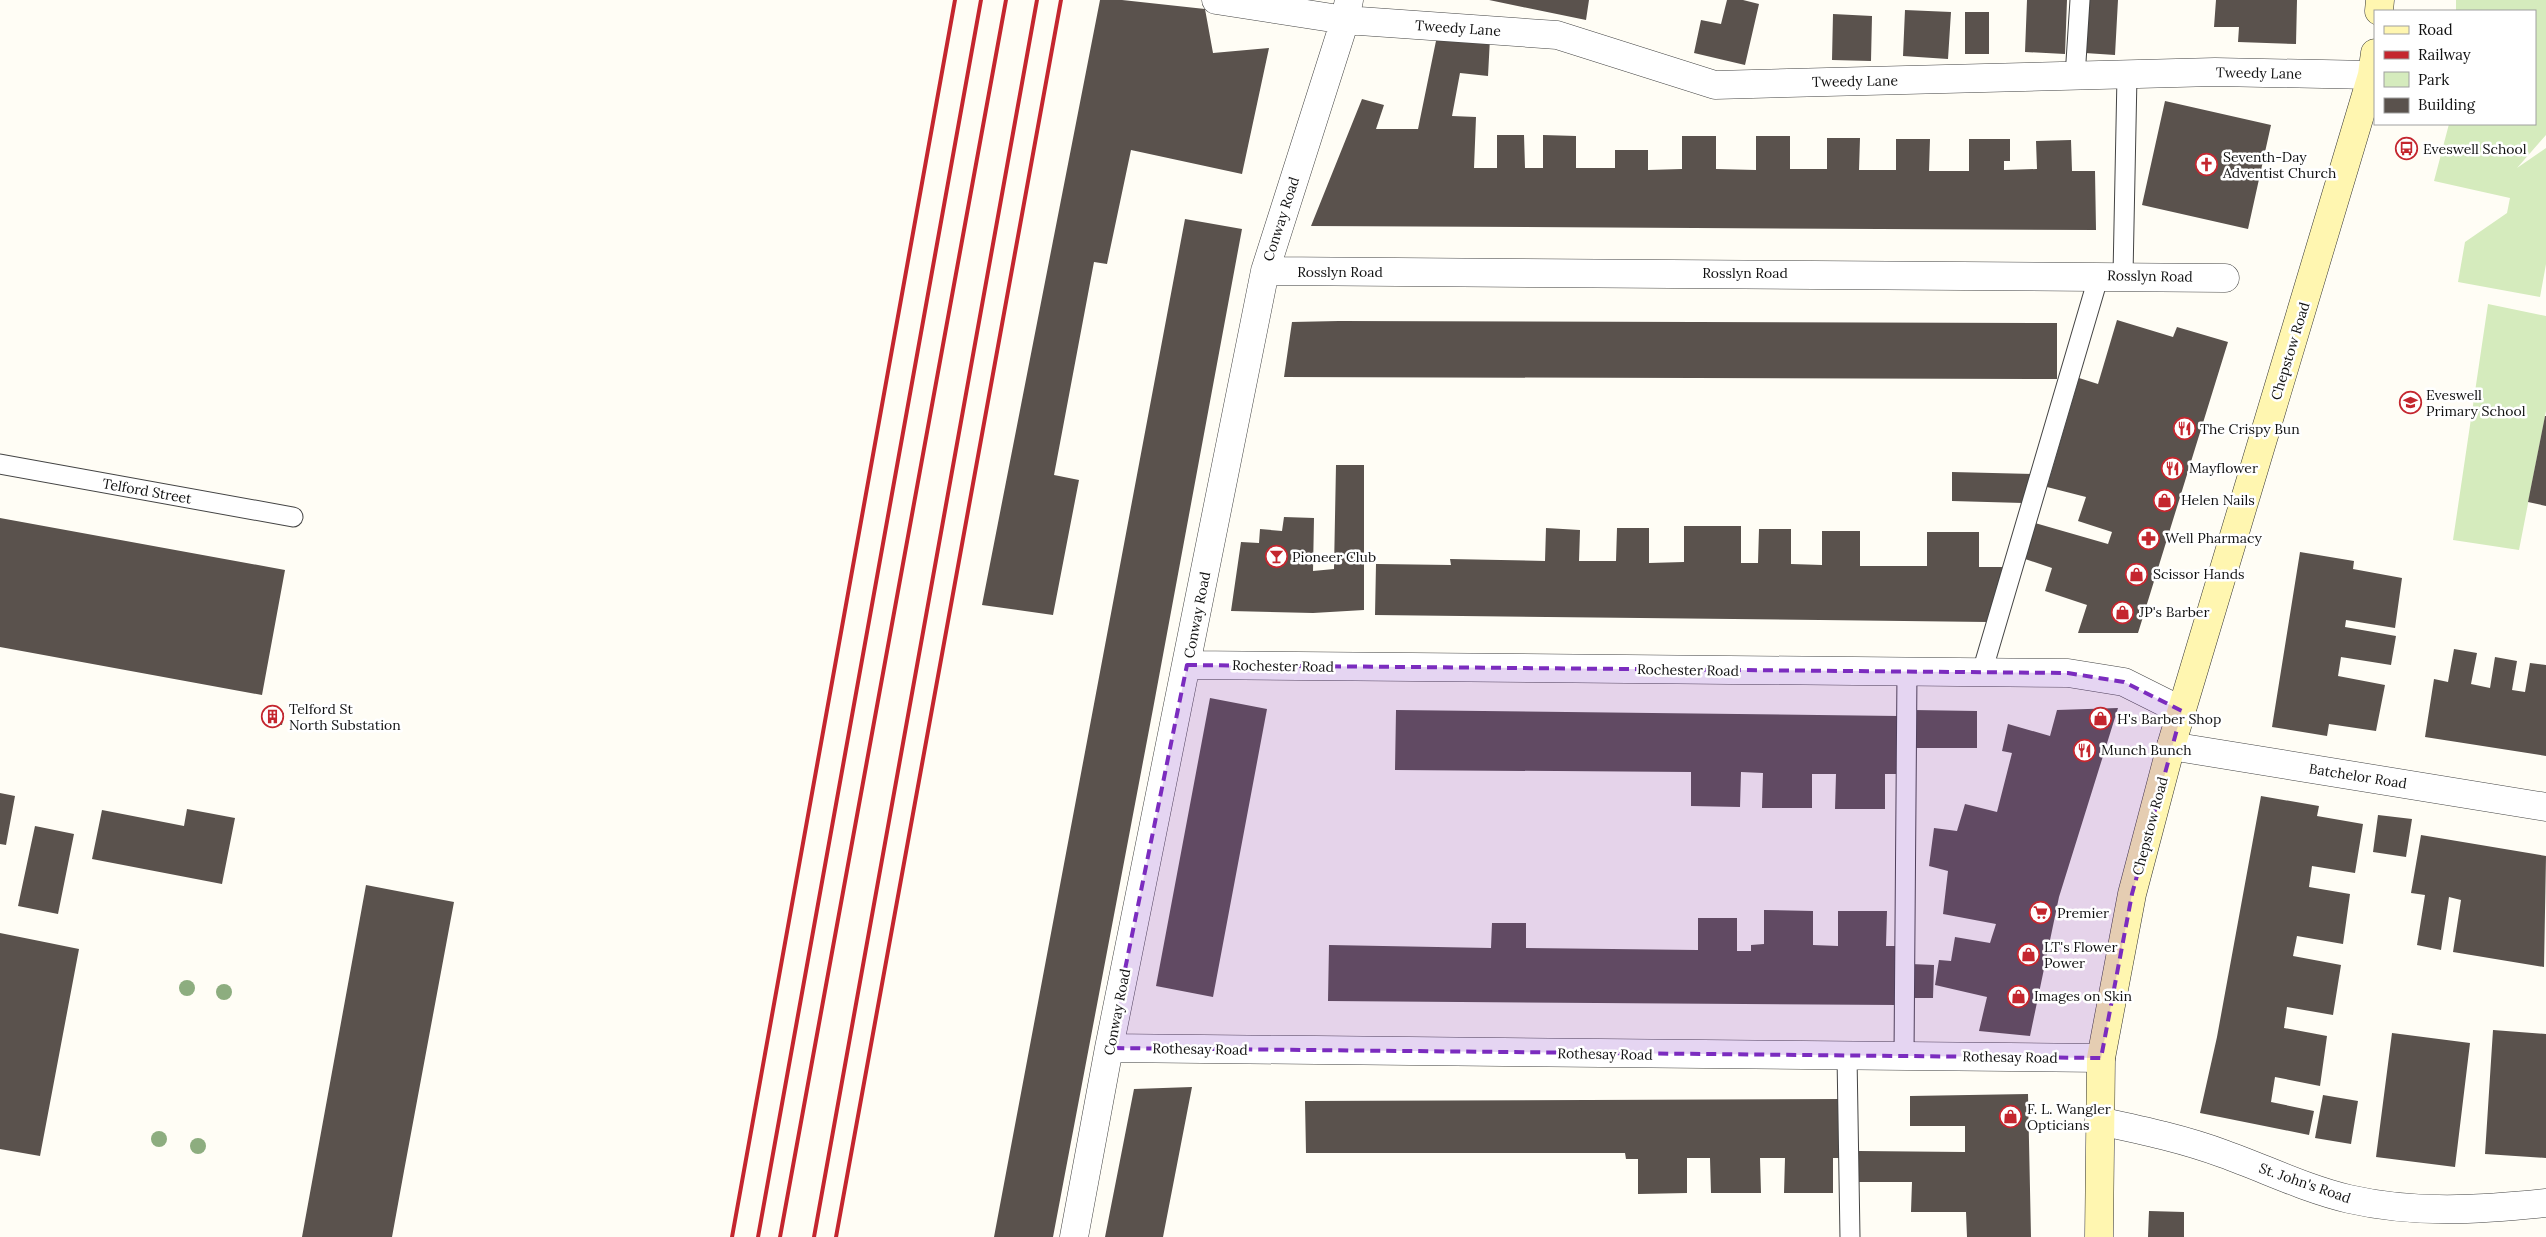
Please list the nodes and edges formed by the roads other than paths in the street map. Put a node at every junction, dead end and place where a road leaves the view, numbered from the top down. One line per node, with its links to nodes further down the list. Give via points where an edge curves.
1 (1216, 0): 3 (street, Tweedy Lane)
2 (2080, 0): 5 (lane)
3 (1347, 10): 5 (street, Tweedy Lane, via 1558,34 1715,85); 7 (street, Conway Road)
4 (2374, 64): 6 (street, Tweedy Lane); 15 (main road, Chepstow Road)
5 (2075, 76): 6 (street, Tweedy Lane)
6 (2127, 76): 8 (lane)
7 (1265, 271): 8 (street, Rosslyn Road); 12 (street, Conway Road)
8 (2111, 275): 9 (street, Rosslyn Road); 14 (lane)
9 (2225, 278)
10 (0, 464): 11 (lane, Telford Street)
11 (294, 517)
12 (1187, 665): 13 (street, Rochester Road); 18 (street, Conway Road)
13 (1907, 672): 14 (street, Rochester Road); 19 (lane)
14 (1982, 672): 15 (street, Rochester Road, via 2068,673 2124,682)
15 (2182, 711): 16 (main road, Chepstow Road)
16 (2171, 746): 17 (street, Batchelor Road); 21 (main road, Chepstow Road, via 2132,894)
17 (2546, 807)
18 (1110, 1048): 20 (street, Rothesay Road); 24 (street, Conway Road)
19 (1904, 1055): 20 (street, Rothesay Road); 21 (street, Rothesay Road)
20 (1847, 1056): 25 (lane)
21 (2101, 1058): 22 (main road, Chepstow Road)
22 (2099, 1121): 23 (street, St. John's Road, via 2223,1153 2349,1199 2436,1210); 26 (main road, Chepstow Road)
23 (2546, 1204)
24 (1074, 1237)
25 (1850, 1237)
26 (2099, 1237)

